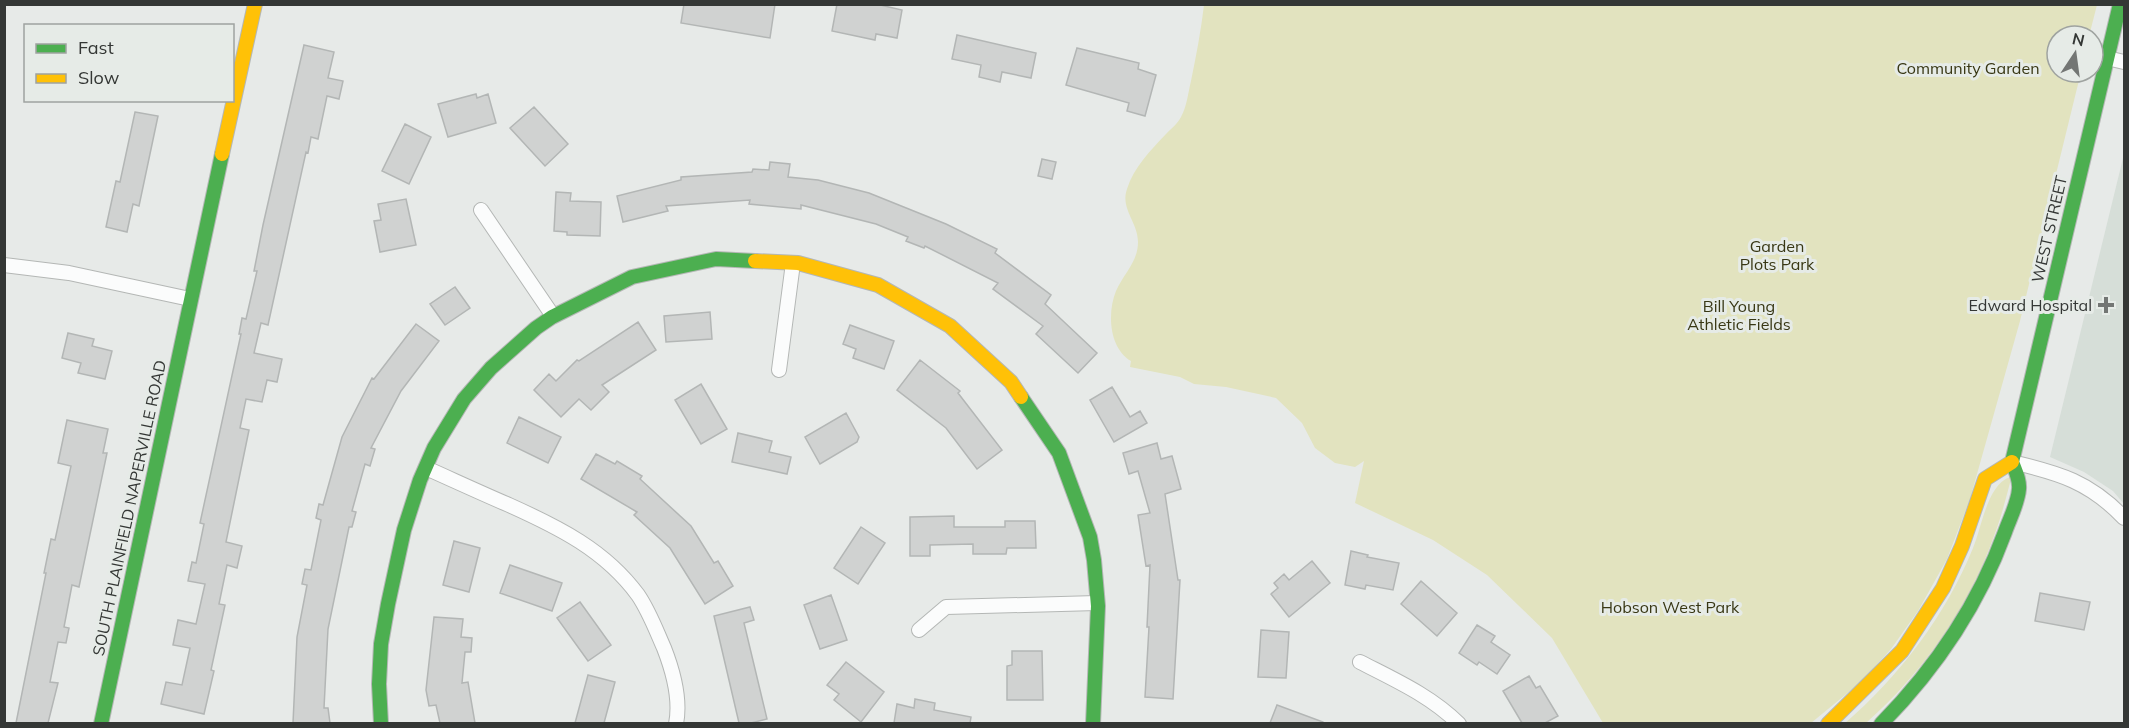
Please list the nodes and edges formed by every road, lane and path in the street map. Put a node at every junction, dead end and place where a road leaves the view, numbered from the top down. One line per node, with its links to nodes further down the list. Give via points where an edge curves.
1 (255, 4): 5 (street, SOUTH PLAINFIELD NAPERVILLE ROAD)
2 (2120, 4): 3 (street, WEST STREET)
3 (2107, 58): 4 (street); 13 (street, WEST STREET)
4 (2124, 62)
5 (234, 99)
6 (233, 102): 10 (street, SOUTH PLAINFIELD NAPERVILLE ROAD)
7 (481, 210): 11 (street)
8 (794, 263): 11 (street, via 729,260 662,269 604,289); 12 (street); 16 (street, via 836,271 905,297 945,321 1003,370 1053,438 1073,480 1090,538)
9 (4, 265): 10 (street, via 69,273)
10 (190, 299): 19 (street, SOUTH PLAINFIELD NAPERVILLE ROAD)
11 (553, 316): 14 (street, via 507,353 472,389 441,433)
12 (779, 370)
13 (2012, 462): 15 (street, via 2055,472 2084,484); 24 (street, via 1985,479 1943,588 1902,651); 25 (street, WEST STREET, via 2020,487 1994,562 1977,597 1920,682)
14 (426, 468): 20 (street, via 406,515 387,604 378,672); 21 (street, via 575,537 617,571 638,595 660,639 677,695)
15 (2124, 518)
16 (1097, 603): 17 (street, via 946,607); 22 (street)
17 (919, 630)
18 (1360, 662): 23 (street, via 1426,696)
19 (101, 723)
20 (381, 723)
21 (676, 723)
22 (1093, 723)
23 (1459, 723)
24 (1828, 723)
25 (1881, 723)

